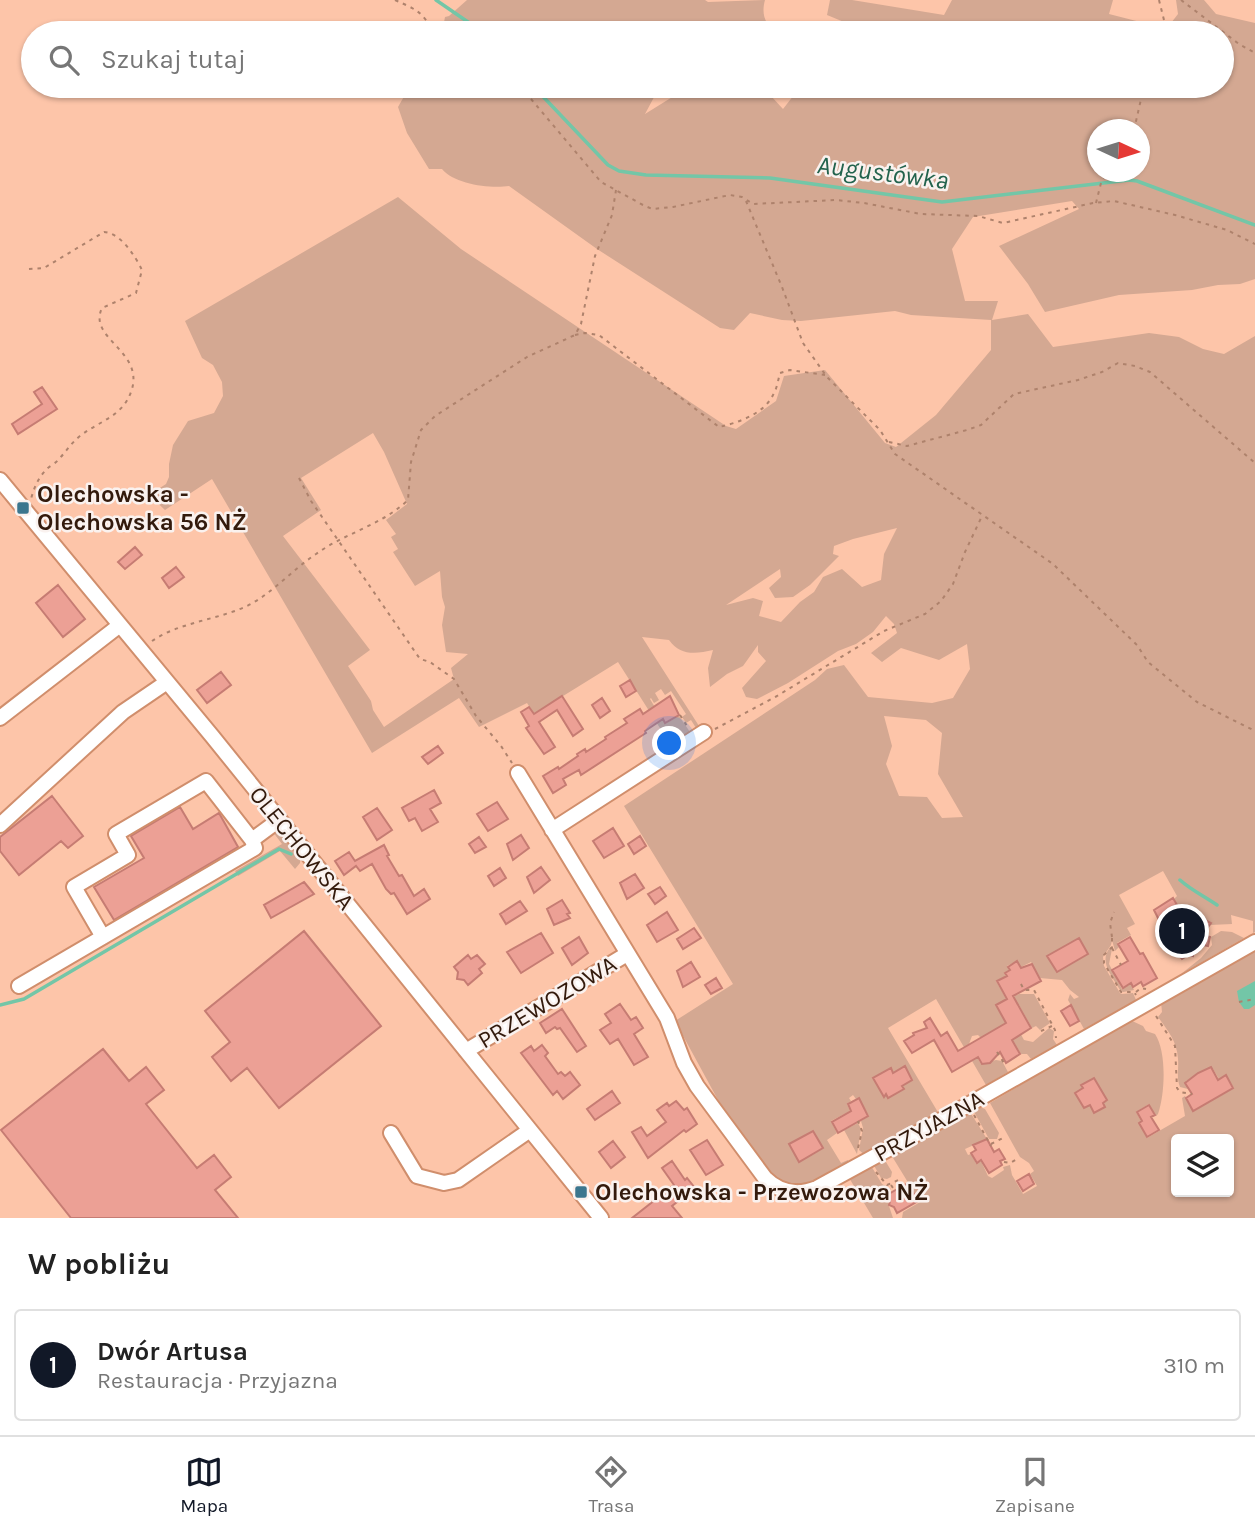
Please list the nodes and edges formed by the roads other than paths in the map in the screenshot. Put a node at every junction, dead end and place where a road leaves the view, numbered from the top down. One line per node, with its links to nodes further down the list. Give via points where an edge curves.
1 (0, 480): 2 (street, OLECHOWSKA)
2 (120, 625): 3 (street, OLECHOWSKA); 4 (street)
3 (167, 682): 7 (street, OLECHOWSKA); 8 (street, via 123,712)
4 (0, 718)
5 (704, 732): 9 (street)
6 (519, 773): 9 (street, PRZEWOZOWA)
7 (279, 820): 10 (street); 16 (street, OLECHOWSKA)
8 (0, 825)
9 (552, 830): 13 (street, PRZEWOZOWA)
10 (252, 840): 11 (street, via 256,848); 11 (street, via 206,781 116,834 128,855 74,887)
11 (103, 937): 14 (street)
12 (1255, 942): 15 (street, PRZYJAZNA, via 809,1191 791,1193 773,1186 697,1086)
13 (627, 954): 15 (street, PRZEWOZOWA); 16 (street, PRZEWOZOWA)
14 (19, 986)
15 (667, 1018)
16 (466, 1051): 17 (street, OLECHOWSKA)
17 (530, 1130): 18 (street, via 458,1180 444,1183 417,1176); 19 (street, OLECHOWSKA)
18 (391, 1133)
19 (601, 1218)

